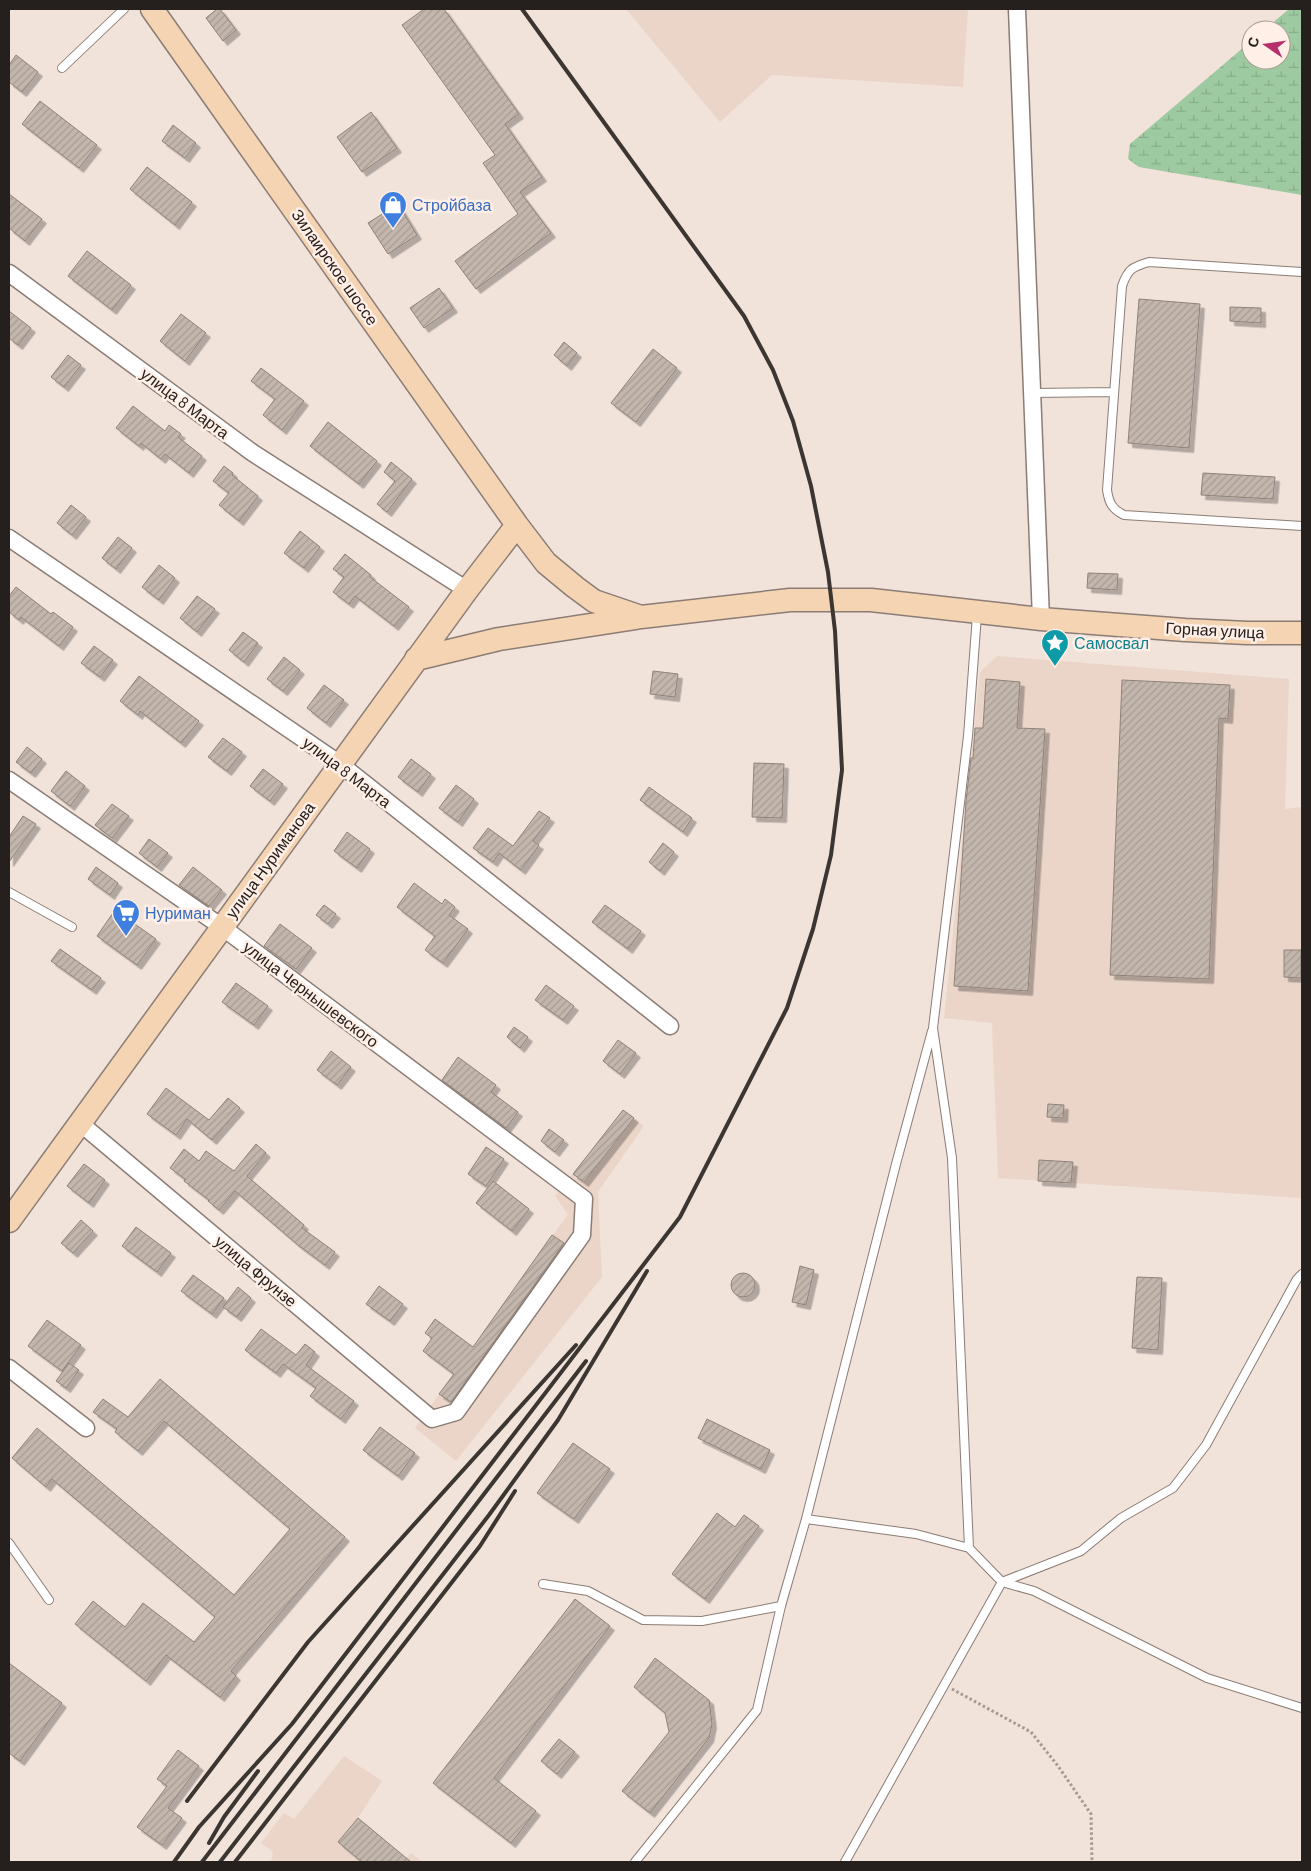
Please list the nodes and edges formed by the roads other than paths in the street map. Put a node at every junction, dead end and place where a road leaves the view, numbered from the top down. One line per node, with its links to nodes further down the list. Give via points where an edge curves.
1 (124, 9): 4 (lane)
2 (152, 9): 9 (main road, Зилаирское шоссе)
3 (1017, 9): 8 (street)
4 (62, 68)
5 (1302, 272): 7 (lane, via 1149,262 1135,266 1126,274 1122,286)
6 (9, 273): 12 (street, улица 8 Марта, via 253,453)
7 (1114, 392): 8 (lane); 10 (lane, via 1107,490 1109,502 1115,510 1124,515)
8 (1032, 393): 15 (street)
9 (517, 526): 12 (main road, улица Нуриманова); 14 (main road, Зилаирское шоссе, via 546,563 575,588 594,601)
10 (1302, 526)
11 (9, 538): 18 (street, улица 8 Марта)
12 (467, 590): 17 (main road, улица Нуриманова)
13 (978, 612): 14 (main road, Горная улица, via 871,600 790,600); 15 (main road, Горная улица); 24 (lane, via 968,736)
14 (641, 617): 17 (main road, Горная улица, via 499,639)
15 (1041, 618): 16 (main road, Горная улица, via 1194,630)
16 (1302, 633)
17 (416, 659): 18 (main road, улица Нуриманова)
18 (340, 764): 22 (main road, улица Нуриманова); 23 (street, улица 8 Марта)
19 (9, 780): 22 (street, улица Чернышевского)
20 (9, 892): 21 (lane)
21 (72, 927)
22 (222, 927): 25 (main road, улица Нуриманова); 29 (street, улица Чернышевского, via 584,1199 582,1235 456,1412)
23 (670, 1026)
24 (933, 1028): 31 (lane); 33 (lane, via 952,1158)
25 (80, 1123): 26 (main road, улица Нуриманова); 29 (street, улица Фрунзе)
26 (9, 1221)
27 (1302, 1274): 34 (lane, via 1206,1445 1173,1488 1121,1518 1081,1551)
28 (9, 1368): 30 (street)
29 (432, 1419)
30 (86, 1428)
31 (806, 1519): 33 (lane, via 916,1534); 37 (lane)
32 (9, 1543): 36 (lane)
33 (969, 1548): 34 (lane)
34 (1002, 1582): 38 (lane, via 1034,1591 1207,1678); 40 (lane)
35 (543, 1584): 37 (lane, via 588,1591 643,1620 702,1620)
36 (50, 1600)
37 (781, 1606): 39 (lane, via 757,1710)
38 (1302, 1708)
39 (634, 1862)
40 (845, 1862)

